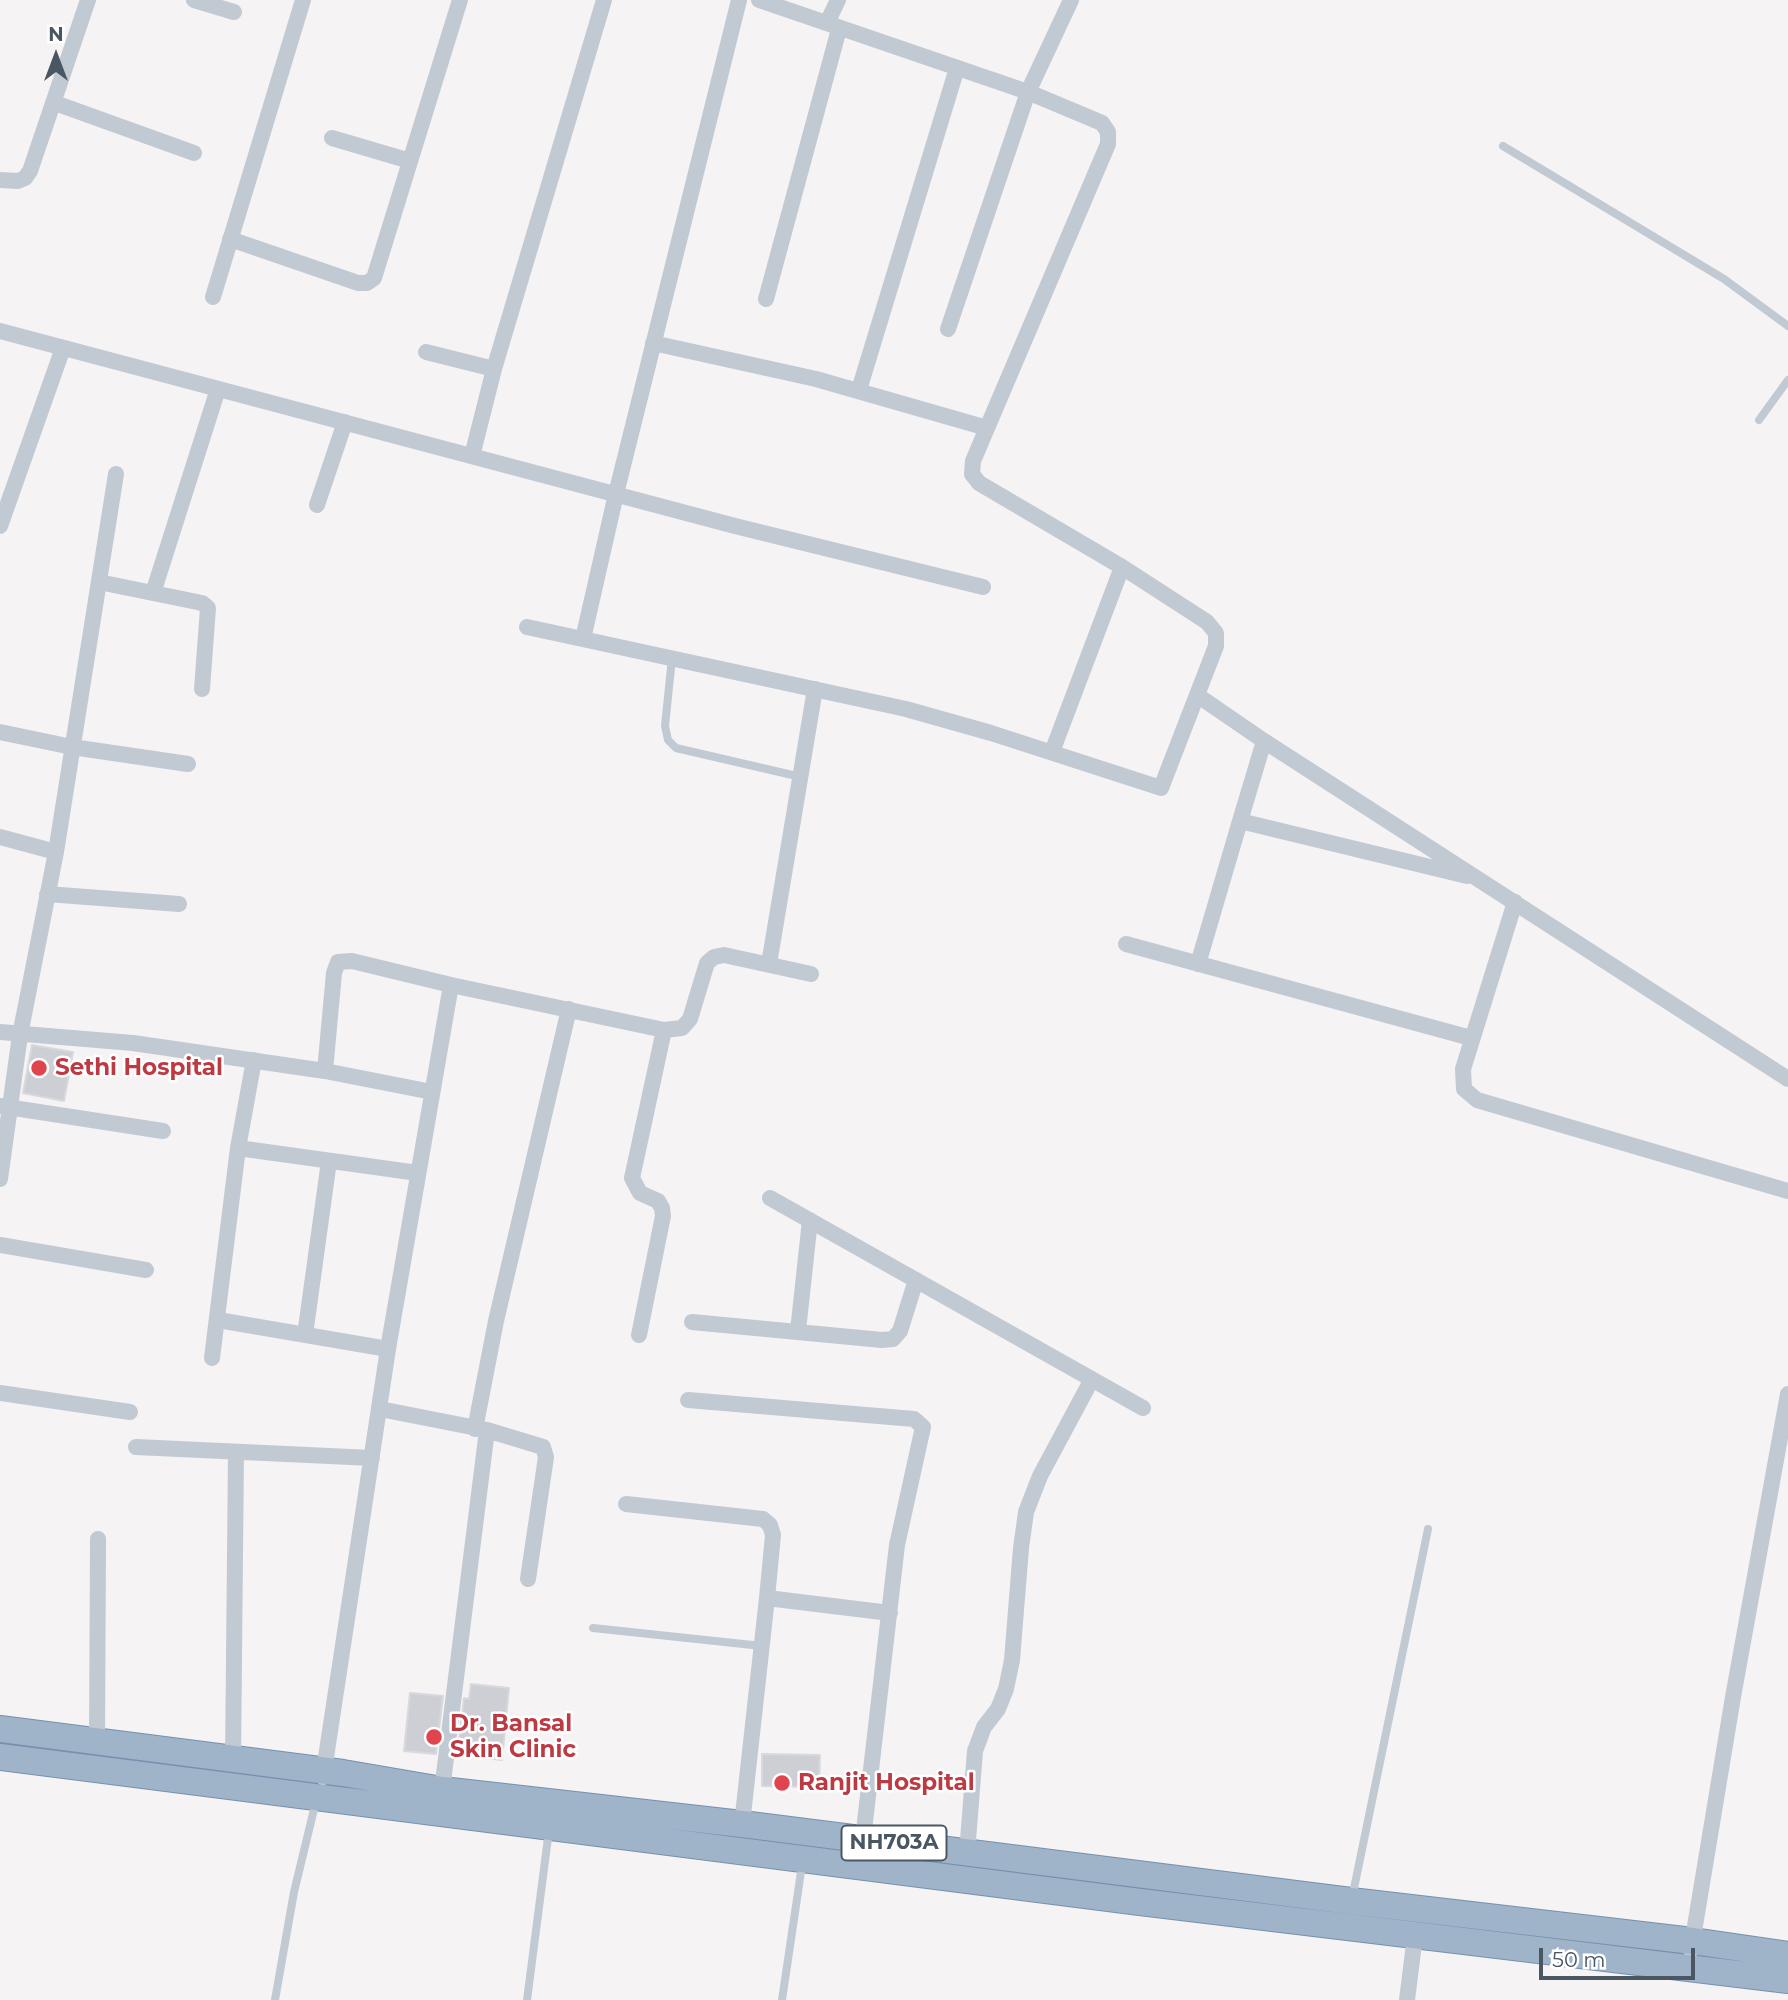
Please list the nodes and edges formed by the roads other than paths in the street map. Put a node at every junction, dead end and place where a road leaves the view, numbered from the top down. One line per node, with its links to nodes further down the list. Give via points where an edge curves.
1 (88, 0): 14 (street)
2 (194, 0): 10 (street)
3 (303, 0): 20 (street)
4 (460, 0): 18 (street)
5 (604, 0): 29 (street)
6 (739, 0): 26 (street)
7 (759, 0): 11 (street)
8 (838, 0): 11 (street)
9 (1070, 0): 13 (street)
10 (234, 12)
11 (833, 26): 12 (street); 22 (street)
12 (957, 68): 13 (street); 32 (street)
13 (1028, 92): 24 (street); 35 (street, via 1102,123 1108,144)
14 (55, 103): 17 (street); 19 (street, via 25,178)
15 (332, 138): 18 (street)
16 (1503, 146): 23 (lane, via 1724,279)
17 (194, 153)
18 (410, 161): 20 (street, via 374,278 367,283 358,284)
19 (0, 180)
20 (230, 239): 21 (street)
21 (213, 297)
22 (766, 299)
23 (1788, 326)
24 (948, 329)
25 (0, 331): 27 (street)
26 (653, 343): 32 (street); 38 (street)
27 (63, 348): 31 (street); 40 (street)
28 (426, 352): 29 (street)
29 (494, 369): 36 (street)
30 (1788, 380): 33 (lane)
31 (218, 389): 34 (street); 44 (street)
32 (859, 390): 35 (street)
33 (1759, 420)
34 (345, 422): 36 (street); 39 (street)
35 (987, 428): 41 (street, via 972,461 972,474 979,483)
36 (472, 456): 38 (street)
37 (116, 474): 42 (street)
38 (615, 494): 43 (street); 46 (street)
39 (317, 505)
40 (0, 526)
41 (1122, 567): 50 (street, via 1208,622 1216,633 1216,646); 54 (street)
42 (99, 582): 44 (street); 53 (street)
43 (983, 587)
44 (153, 593): 48 (street, via 208,608)
45 (527, 627): 46 (street)
46 (583, 639): 47 (street)
47 (671, 658): 49 (street); 56 (lane, via 665,726 668,740 676,748)
48 (202, 689)
49 (815, 689): 54 (street, via 906,709); 56 (street)
50 (1197, 695): 52 (street); 54 (street, via 1161,788)
51 (0, 732): 53 (street)
52 (1264, 741): 57 (street); 60 (street)
53 (72, 747): 55 (street); 59 (street)
54 (1052, 752)
55 (188, 764)
56 (801, 777): 65 (street)
57 (1240, 821): 60 (street); 66 (street)
58 (0, 837): 59 (street)
59 (56, 852): 61 (street)
60 (1479, 879): 62 (street)
61 (47, 894): 63 (street); 72 (street)
62 (1515, 902): 73 (street); 76 (street)
63 (179, 904)
64 (1126, 944): 66 (street)
65 (769, 964): 67 (street); 70 (street, via 714,957 707,963 690,1019 682,1028)
66 (1198, 964): 73 (street)
67 (811, 975)
68 (451, 985): 69 (street); 75 (street, via 352,961 338,962); 77 (street)
69 (569, 1009): 70 (street); 104 (street, via 496,1321)
70 (664, 1030): 94 (street, via 632,1178 640,1193 662,1208)
71 (0, 1032): 72 (street)
72 (20, 1035): 74 (street, via 133,1043); 78 (street)
73 (1471, 1038): 84 (street, via 1462,1069 1464,1089 1477,1100)
74 (254, 1060): 75 (street); 80 (street)
75 (325, 1071): 77 (street)
76 (1788, 1079)
77 (432, 1092): 82 (street)
78 (6, 1107): 79 (street); 83 (street)
79 (163, 1131)
80 (238, 1148): 81 (street); 90 (street)
81 (329, 1161): 82 (street); 93 (street)
82 (418, 1173): 95 (street)
83 (0, 1179)
84 (1788, 1191)
85 (771, 1198): 86 (street)
86 (810, 1220): 89 (street); 92 (street)
87 (0, 1245): 88 (street)
88 (145, 1270)
89 (916, 1280): 92 (street, via 900,1331 893,1339); 97 (street)
90 (218, 1320): 93 (street); 96 (street)
91 (692, 1322): 92 (street)
92 (798, 1331)
93 (305, 1335): 95 (street)
94 (639, 1335)
95 (388, 1349): 102 (street)
96 (212, 1358)
97 (1092, 1379): 101 (street); 127 (street, via 1026,1512 1013,1660 998,1709 984,1727 975,1751)
98 (0, 1393): 103 (street)
99 (1788, 1394): 105 (street)
100 (688, 1400): 114 (street, via 920,1422 923,1433 897,1545)
101 (1143, 1408)
102 (380, 1409): 104 (street); 108 (street)
103 (130, 1412)
104 (481, 1430): 112 (street, via 543,1447 546,1458); 122 (street)
105 (1784, 1444): 131 (street, via 1733,1697)
106 (136, 1447): 107 (street)
107 (236, 1452): 108 (street); 120 (street)
108 (372, 1458): 121 (street)
109 (626, 1504): 113 (street, via 763,1519 773,1535)
110 (1428, 1529): 129 (lane)
111 (98, 1539): 118 (street)
112 (528, 1579)
113 (767, 1598): 114 (street); 116 (street)
114 (890, 1613): 126 (street)
115 (593, 1628): 116 (lane)
116 (762, 1646): 124 (street)
117 (0, 1729): 118 (highway, NH703A)
118 (97, 1742): 120 (highway, NH703A)
119 (0, 1757): 123 (highway, NH703A)
120 (233, 1760): 121 (highway, NH703A)
121 (325, 1771): 122 (highway, NH703A); 123 (street)
122 (442, 1790): 124 (highway, NH703A)
123 (317, 1798): 125 (highway, NH703A); 135 (lane)
124 (742, 1824): 126 (highway, NH703A)
125 (549, 1827): 128 (highway, NH703A); 136 (lane)
126 (863, 1839): 127 (highway, NH703A)
127 (967, 1853): 129 (highway, NH703A)
128 (803, 1859): 130 (highway, NH703A); 137 (lane)
129 (1351, 1901): 131 (highway, NH703A)
130 (1415, 1936): 133 (highway, NH703A); 138 (street)
131 (1693, 1941): 132 (highway, NH703A); 133 (street)
132 (1788, 1955)
133 (1688, 1967): 134 (highway, NH703A)
134 (1788, 1980)
135 (275, 2000)
136 (527, 2000)
137 (782, 2000)
138 (1406, 2000)

